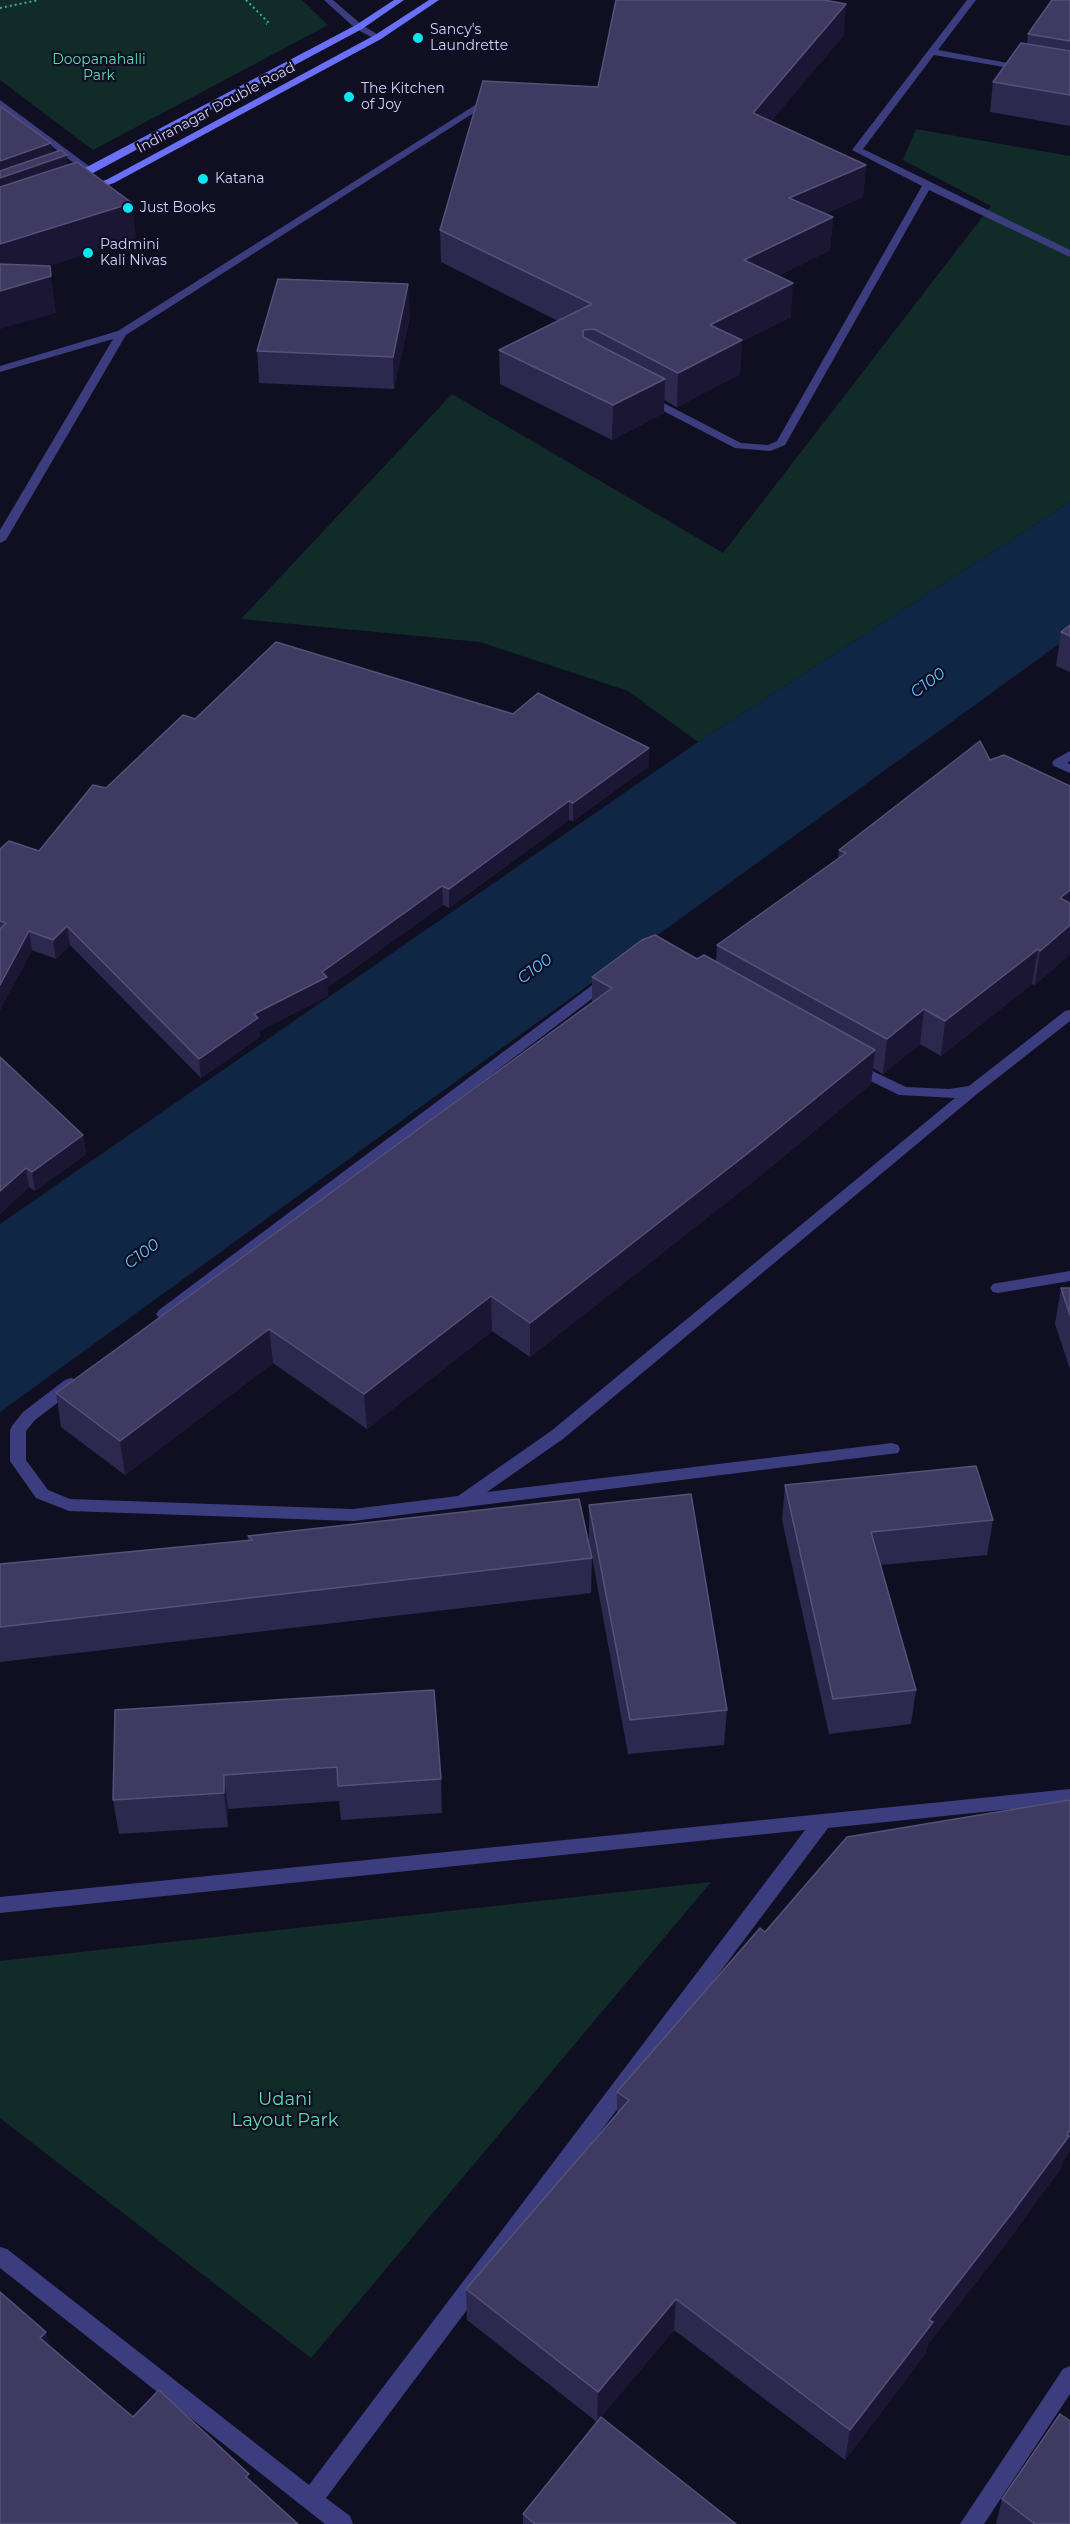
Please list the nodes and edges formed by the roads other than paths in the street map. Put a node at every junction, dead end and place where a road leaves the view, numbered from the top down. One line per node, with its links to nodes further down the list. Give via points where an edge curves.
1 (328, 0): 5 (street)
2 (400, 0): 5 (street, Indiranagar Double Road)
3 (435, 0): 6 (street, Indiranagar Double Road)
4 (972, 0): 7 (street)
5 (359, 27): 6 (street); 11 (street, Indiranagar Double Road)
6 (378, 37): 14 (street, Indiranagar Double Road, via 111,180)
7 (932, 52): 8 (street); 13 (street, via 857,150)
8 (1036, 71)
9 (0, 103): 11 (street)
10 (480, 105): 16 (street)
11 (90, 171): 12 (street, Indiranagar Double Road)
12 (56, 183)
13 (927, 185): 15 (street); 18 (street, via 781,443 770,448 739,446)
14 (78, 192)
15 (1070, 254)
16 (122, 333): 17 (street); 19 (street)
17 (0, 369)
18 (639, 394)
19 (0, 540)
20 (1070, 755): 21 (street, via 1058,763)
21 (1070, 769)
22 (620, 975): 28 (street, via 609,979)
23 (1070, 1014): 25 (street)
24 (843, 1061): 25 (street, via 904,1092 949,1094)
25 (973, 1090): 31 (street, via 557,1435)
26 (1070, 1276): 27 (street)
27 (998, 1288)
28 (152, 1323)
29 (86, 1373): 31 (street, via 28,1416 18,1430 18,1461 42,1494 69,1505 353,1515)
30 (892, 1449): 31 (street)
31 (463, 1501)
32 (1070, 1796): 33 (street)
33 (822, 1822): 34 (street); 37 (street)
34 (0, 1905)
35 (0, 2256): 37 (street)
36 (1070, 2376): 39 (street)
37 (312, 2500): 38 (street)
38 (342, 2524)
39 (971, 2524)

